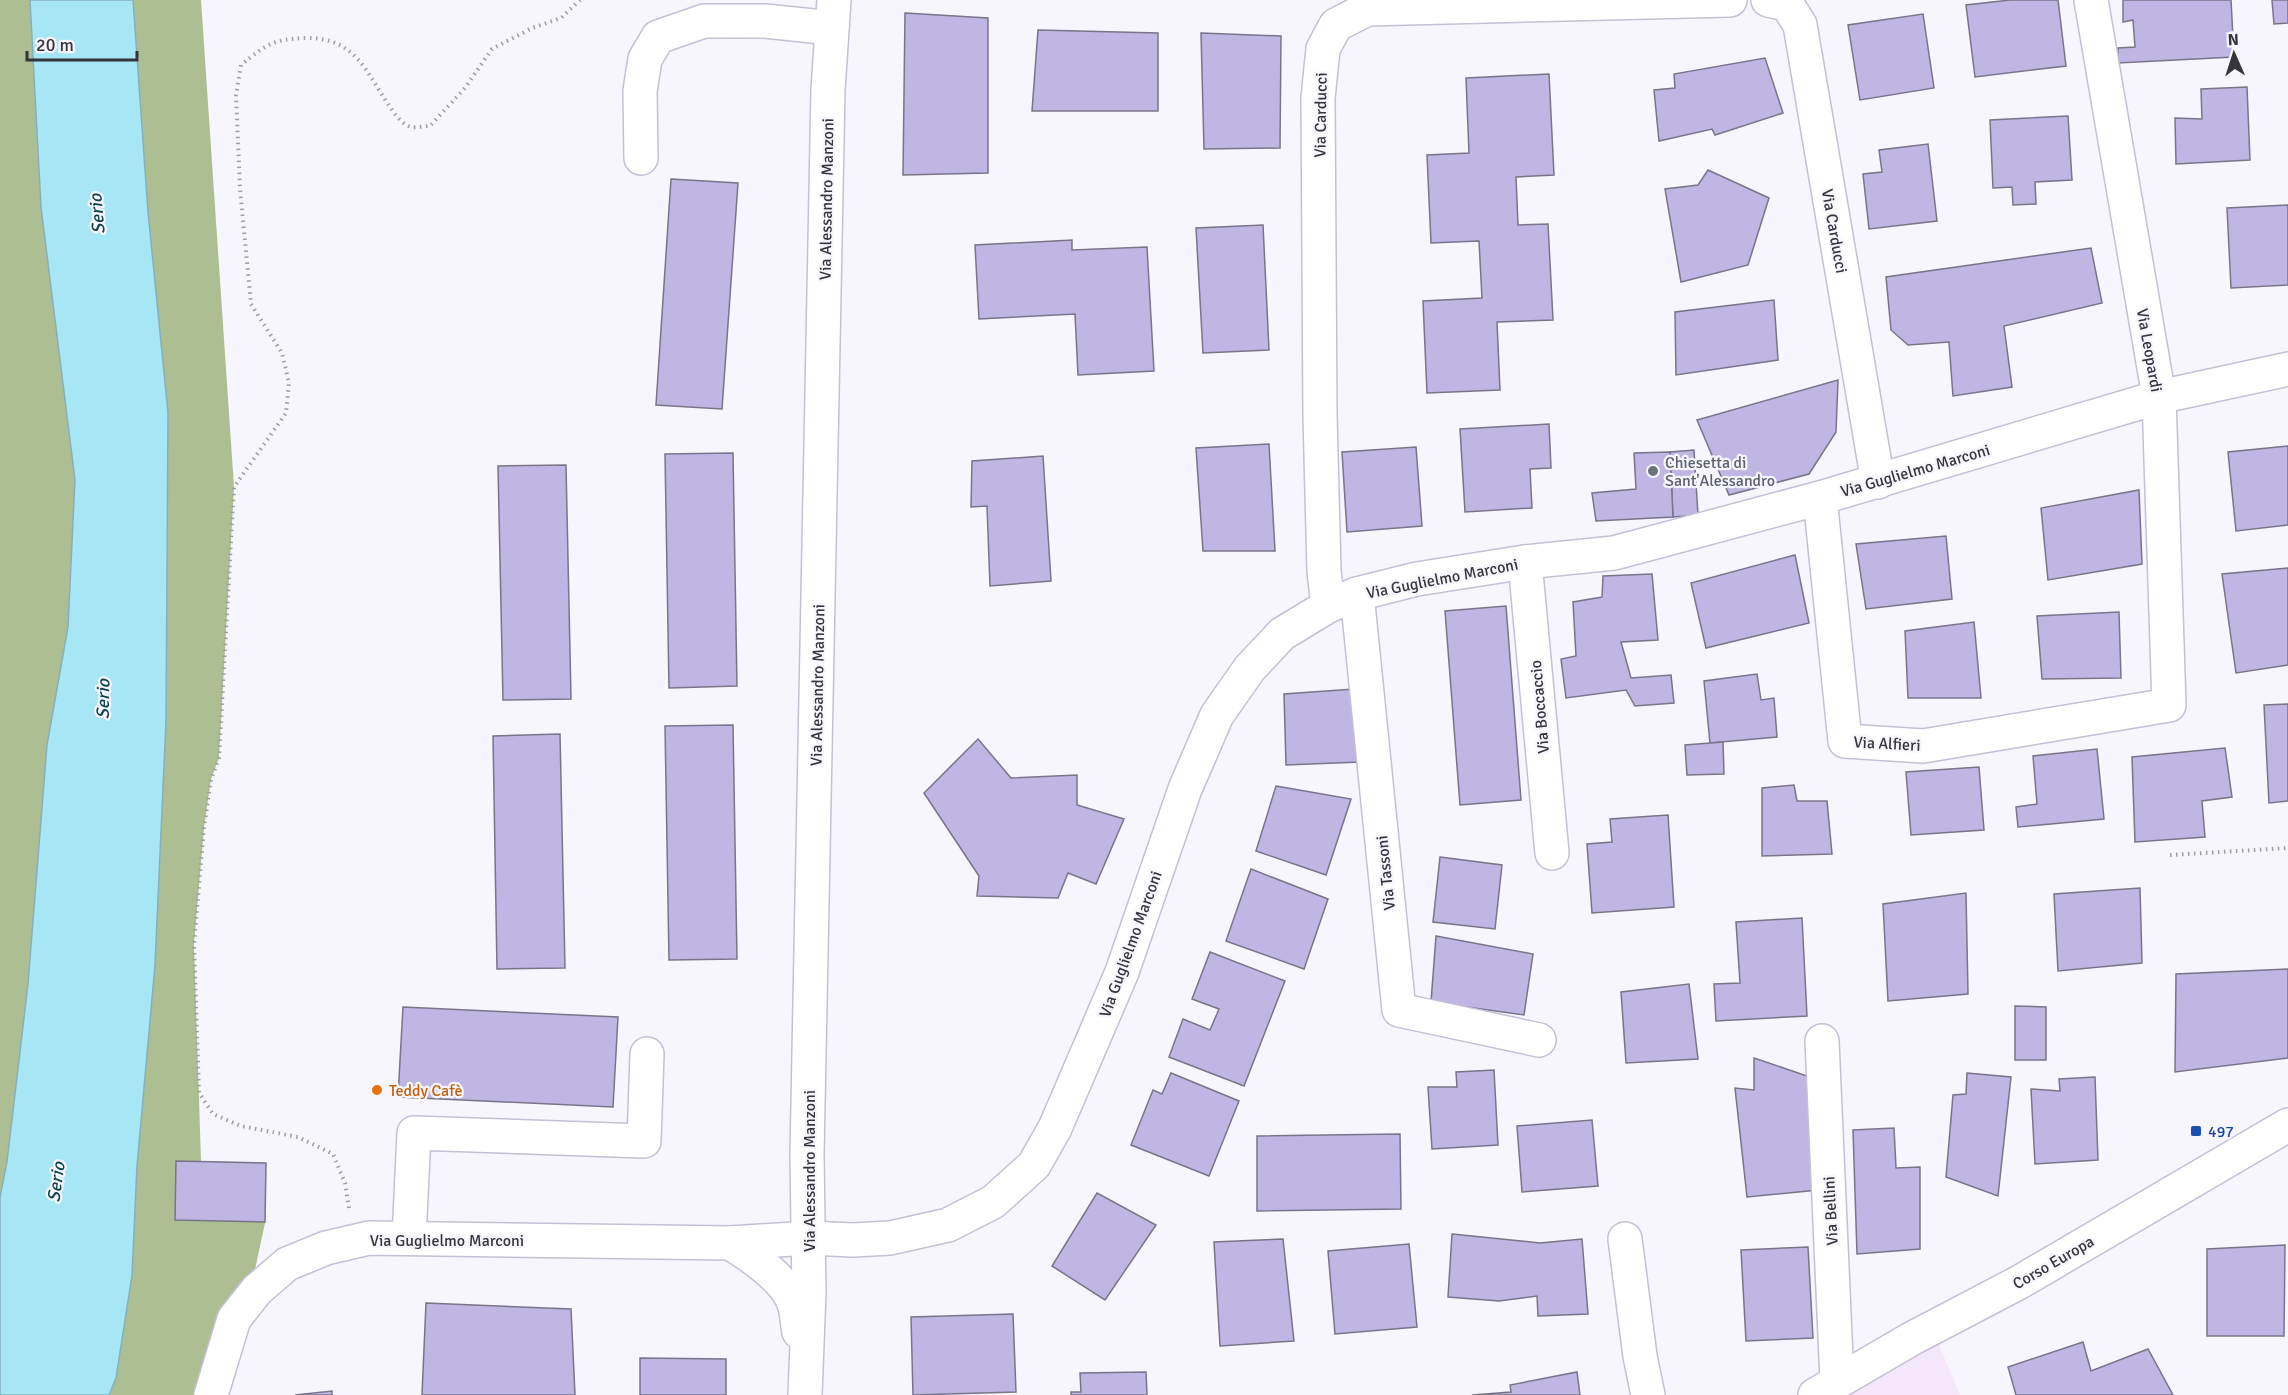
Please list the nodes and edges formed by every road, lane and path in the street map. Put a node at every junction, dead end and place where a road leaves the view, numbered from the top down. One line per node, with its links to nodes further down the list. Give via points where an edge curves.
1 (580, 0): 25 (path, via 561,18 492,49 465,88 430,126 412,127 398,118 363,66 342,44 323,38 282,39 241,65 236,95 251,304 282,353 289,383 286,413 234,487 219,758 211,779 204,828 194,944 199,1093 213,1114 241,1126 298,1137 333,1154 345,1183)
2 (1730, 0): 12 (street, Via Carducci, via 1367,9 1336,25 1323,49 1318,98 1320,415 1324,571)
3 (1768, 0): 9 (street, Via Carducci, via 1787,4 1800,26)
4 (2091, 0): 8 (street, Via Leopardi)
5 (833, 14): 6 (street, via 765,21 704,21 658,37 645,59 640,91); 21 (street, Via Alessandro Manzoni)
6 (641, 158)
7 (2288, 369): 8 (street, Via Guglielmo Marconi)
8 (2159, 397): 9 (street, Via Guglielmo Marconi); 13 (street, Via Leopardi)
9 (1878, 482): 10 (street, Via Guglielmo Marconi)
10 (1820, 498): 11 (street, Via Guglielmo Marconi, via 1614,553); 13 (street, Via Alfieri, via 1845,741 1923,746)
11 (1525, 562): 12 (street, Via Guglielmo Marconi, via 1417,579); 15 (street, Via Boccaccio)
12 (1343, 600): 17 (street, Via Tassoni, via 1399,1010); 23 (street, Via Guglielmo Marconi, via 1282,634 1250,668 1217,715 1185,789 1122,972 1055,1128 1034,1166 993,1202 948,1225 890,1238)
13 (2169, 705)
14 (2288, 848): 16 (path)
15 (1552, 853)
16 (2170, 855)
17 (1539, 1040)
18 (1822, 1041): 28 (street, Via Bellini)
19 (647, 1054): 22 (street, via 644,1142 414,1133)
20 (2288, 1125): 28 (street, Corso Europa)
21 (807, 1155): 23 (street, Via Alessandro Manzoni); 26 (street, Via Guglielmo Marconi, via 791,1212)
22 (409, 1238): 25 (street, Via Guglielmo Marconi); 26 (street, Via Guglielmo Marconi)
23 (809, 1238): 26 (street, Via Guglielmo Marconi); 27 (street, Via Alessandro Manzoni)
24 (1625, 1239): 30 (street)
25 (355, 1241): 29 (street, Via Guglielmo Marconi, via 287,1264 257,1290 234,1319)
26 (730, 1243): 27 (street, Via Alessandro Manzoni, via 760,1261 794,1302)
27 (805, 1382)
28 (1826, 1388)
29 (211, 1395)
30 (1648, 1395)

